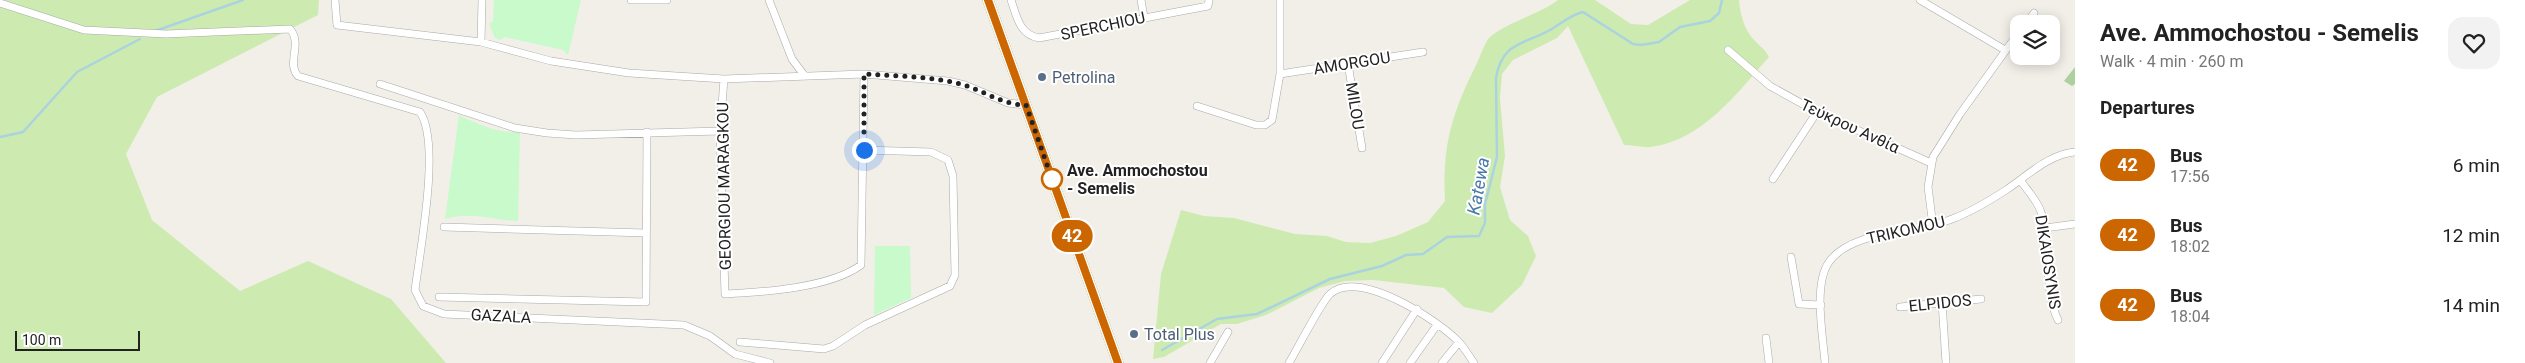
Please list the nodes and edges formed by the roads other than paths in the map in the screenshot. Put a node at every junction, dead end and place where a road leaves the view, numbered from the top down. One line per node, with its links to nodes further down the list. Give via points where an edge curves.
1 (335, 0): 14 (street, via 337,25)
2 (482, 0): 14 (street)
3 (634, 0): 4 (street)
4 (667, 0)
5 (769, 0): 22 (street, via 792,59)
6 (988, 0): 25 (main road)
7 (1010, 0): 13 (street, SPERCHIOU, via 1019,25 1028,34 1046,38)
8 (1140, 0): 13 (street)
9 (1280, 0): 21 (street)
10 (1920, 0): 17 (street)
11 (0, 3): 54 (street, GAZALA, via 74,28 102,32 193,34 290,29 297,40 293,67 298,76 420,112 424,119 430,162 415,290 423,306 444,314 684,325 710,336 735,354)
12 (1208, 3): 13 (street, SPERCHIOU)
13 (1144, 17)
14 (481, 42): 23 (street, via 550,61 629,73)
15 (2010, 44): 17 (street)
16 (1728, 50): 27 (street, Τεύκρου Ανθία, via 1770,86)
17 (2005, 50): 33 (street, via 1960,114)
18 (1423, 52): 19 (street, AMORGOU)
19 (1348, 64): 21 (street, AMORGOU); 30 (street, MILOU)
20 (864, 74): 22 (street); 25 (street, via 957,83 1008,103); 31 (street)
21 (1280, 74): 26 (street, via 1273,116 1265,125)
22 (804, 75): 23 (street)
23 (724, 79): 28 (street, GEORGIOU MARAGKOU)
24 (380, 84): 29 (street, via 523,129 576,135)
25 (1026, 105): 55 (main road)
26 (1197, 106)
27 (1817, 112): 33 (street, Τεύκρου Ανθία); 34 (street)
28 (720, 131): 29 (street); 31 (street, GEORGIOU MARAGKOU, via 726,294 790,288 834,277 861,265)
29 (647, 132): 40 (street)
30 (1362, 148)
31 (864, 150): 52 (street, via 931,152 948,160 953,176 955,275 950,286 865,325 828,348 820,350)
32 (2075, 152): 35 (street, TRIKOMOU, via 2058,156)
33 (1931, 164): 37 (street, via 1928,199)
34 (1774, 179)
35 (2020, 180): 37 (street, TRIKOMOU, via 1972,211); 39 (street, DIKAIOSYNIS, via 2039,207)
36 (2075, 224): 39 (street)
37 (1933, 226): 45 (street, TRIKOMOU, via 1858,241 1838,251 1823,273)
38 (444, 227): 40 (street)
39 (2045, 228): 48 (street, DIKAIOSYNIS, via 2051,295)
40 (646, 233): 42 (street, via 646,302)
41 (1791, 257): 45 (street, via 1799,304)
42 (439, 297)
43 (1981, 299): 44 (street, ELPIDOS)
44 (1942, 302): 46 (street, ELPIDOS); 64 (street)
45 (1821, 305): 63 (street, TRIKOMOU)
46 (1900, 307)
47 (1417, 309): 49 (street); 57 (street, via 1367,289 1350,287 1335,291 1325,302); 58 (street)
48 (2058, 320)
49 (1438, 325): 53 (street); 59 (street)
50 (1228, 332): 56 (street)
51 (1766, 338): 62 (street)
52 (740, 342)
53 (1459, 342): 60 (street); 61 (street)
54 (770, 363)
55 (1118, 363)
56 (1210, 363)
57 (1289, 363)
58 (1382, 363)
59 (1410, 363)
60 (1442, 363)
61 (1474, 363)
62 (1769, 363)
63 (1825, 363)
64 (1946, 363)

